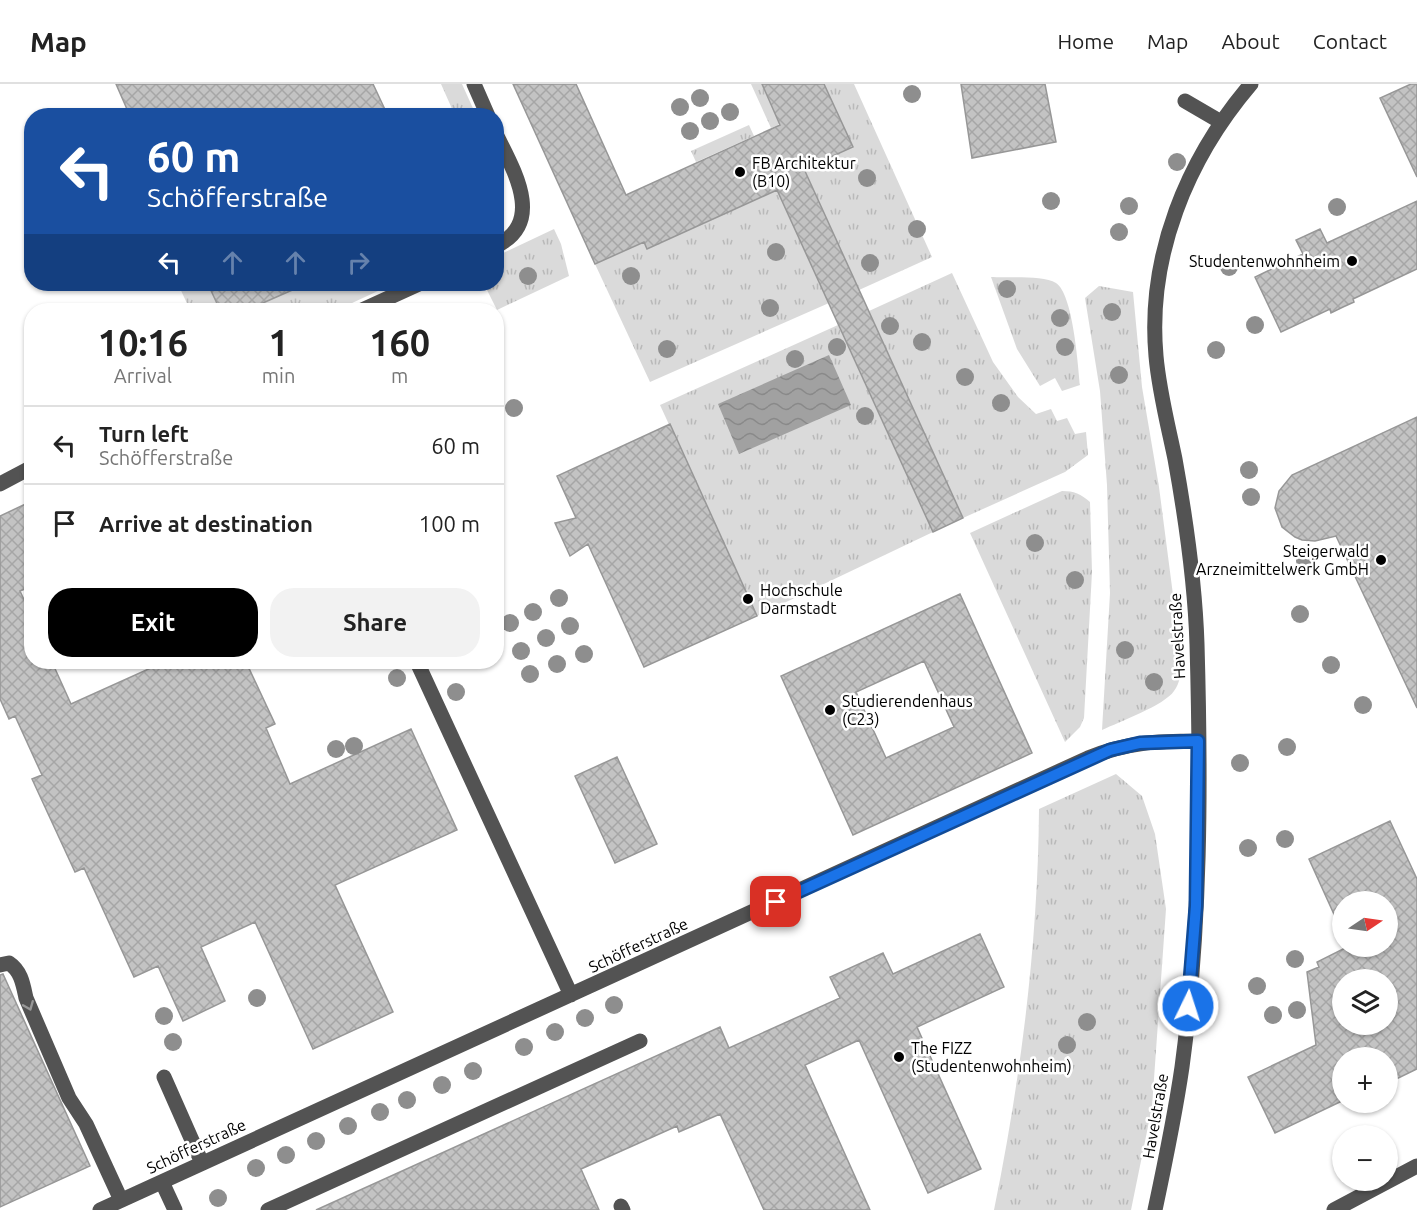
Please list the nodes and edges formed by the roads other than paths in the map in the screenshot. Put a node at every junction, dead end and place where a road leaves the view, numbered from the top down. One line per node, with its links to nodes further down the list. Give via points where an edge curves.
1 (474, 84): 4 (street)
2 (1251, 84): 5 (street, Havelstraße)
3 (1185, 101): 5 (street)
4 (484, 108)
5 (1221, 122): 13 (street, Havelstraße, via 1200,155 1173,216 1160,273 1155,326 1159,382 1192,581)
6 (504, 153): 7 (street, via 523,197 523,216 517,231)
7 (504, 243)
8 (404, 291): 9 (street)
9 (377, 303)
10 (24, 471): 11 (street)
11 (0, 484)
12 (420, 669): 15 (street)
13 (1198, 741): 15 (street, Schöfferstraße, via 1140,743 1110,750); 25 (street, Havelstraße, via 1196,906 1188,1006 1173,1125)
14 (0, 964): 21 (street, one-way to 21, via 9,963 16,968 71,1111 86,1124)
15 (572, 995): 18 (street, Schöfferstraße)
16 (640, 1041): 24 (street)
17 (164, 1077): 18 (street)
18 (202, 1163): 20 (street, Schöfferstraße)
19 (1417, 1166): 26 (street)
20 (162, 1182): 21 (street, Schöfferstraße); 23 (street)
21 (121, 1200): 22 (street, Schöfferstraße)
22 (100, 1210)
23 (175, 1210)
24 (268, 1210)
25 (1155, 1210)
26 (1334, 1210)

